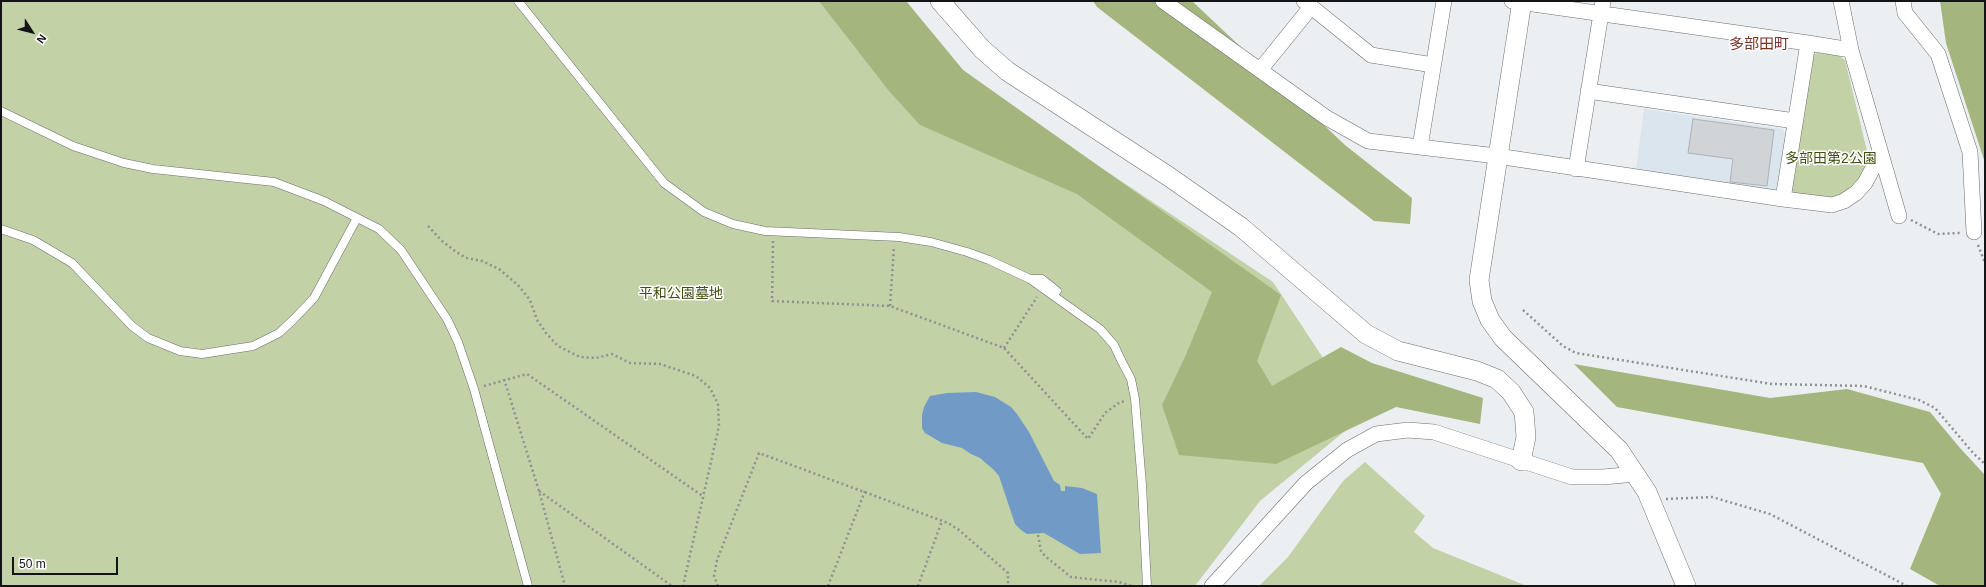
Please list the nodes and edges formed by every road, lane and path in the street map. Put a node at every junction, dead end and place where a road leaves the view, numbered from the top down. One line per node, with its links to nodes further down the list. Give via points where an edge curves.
1 (518, 1): 26 (lane, via 664,183 704,212 733,224)
2 (940, 1): 39 (street, via 982,49 1007,71 1241,227 1366,334 1398,351 1477,371 1497,379 1511,392 1524,412 1526,437)
3 (1163, 1): 13 (street)
4 (1444, 1): 12 (street)
5 (1841, 1): 11 (street)
6 (1903, 1): 27 (street, via 1905,13 1938,54 1970,152)
7 (1518, 2): 9 (street); 19 (street)
8 (1307, 4): 12 (street, via 1371,55); 13 (street)
9 (1602, 8): 10 (street); 14 (street)
10 (1808, 43): 11 (street); 16 (street)
11 (1850, 50): 18 (street)
12 (1433, 65): 17 (street)
13 (1260, 70): 17 (street, via 1327,118 1368,141)
14 (1588, 91): 16 (street); 20 (street)
15 (1, 111): 23 (lane, via 74,146 124,163 153,169 274,182)
16 (1795, 120): 21 (street)
17 (1420, 147): 19 (street)
18 (1881, 153): 21 (street, via 1865,183 1844,201 1832,205); 22 (street)
19 (1497, 156): 20 (street); 41 (street, via 1479,280 1482,300 1490,320 1503,338 1619,450)
20 (1576, 169): 21 (street)
21 (1783, 199)
22 (1899, 216): 27 (path, via 1917,221 1938,234)
23 (357, 218): 25 (lane, via 338,258 314,298 279,333 253,346 202,354 180,351 148,338 132,326 72,263 33,240); 37 (lane, via 379,229 401,250 447,319 466,361)
24 (428, 226): 44 (path, via 455,251 466,258 482,261 499,269 518,284 530,300 542,327 558,346 580,357 596,358 612,354 630,363 660,364 696,376 710,388 718,404 719,426)
25 (1, 229)
26 (773, 231): 28 (lane); 33 (path, via 772,301)
27 (1974, 232): 29 (path)
28 (895, 236): 30 (lane, via 966,252); 33 (path)
29 (1985, 263)
30 (1030, 279): 31 (lane); 32 (lane, via 1042,279 1058,292)
31 (1043, 288): 32 (lane); 35 (path)
32 (1062, 301): 38 (lane, via 1100,329 1114,345 1131,379)
33 (890, 306): 35 (path)
34 (1523, 310): 40 (path, via 1563,346 1576,353 1772,384 1864,386 1919,400 1935,408)
35 (1004, 348): 38 (path, via 1088,439 1105,414 1120,402)
36 (504, 379): 37 (path); 42 (path); 44 (path, via 527,374)
37 (474, 389): 48 (lane)
38 (1135, 399): 57 (lane, via 1143,492)
39 (1521, 461): 41 (street, via 1572,477); 58 (street, via 1434,432 1408,430 1376,434 1347,450 1306,483)
40 (1985, 464)
41 (1636, 474): 45 (street)
42 (539, 491): 49 (path); 50 (path)
43 (865, 491): 46 (path); 52 (path, via 758,453 717,560 714,576); 53 (path)
44 (704, 497): 51 (path)
45 (1650, 499): 59 (street); 60 (path, via 1712,497 1770,514)
46 (942, 521): 54 (path); 55 (path, via 959,530 1008,573)
47 (1038, 535): 56 (path, via 1041,551 1071,577 1119,582)
48 (528, 586)
49 (565, 586)
50 (672, 586)
51 (683, 586)
52 (718, 586)
53 (828, 586)
54 (918, 586)
55 (1008, 586)
56 (1132, 586)
57 (1147, 586)
58 (1212, 586)
59 (1686, 586)
60 (1907, 586)

